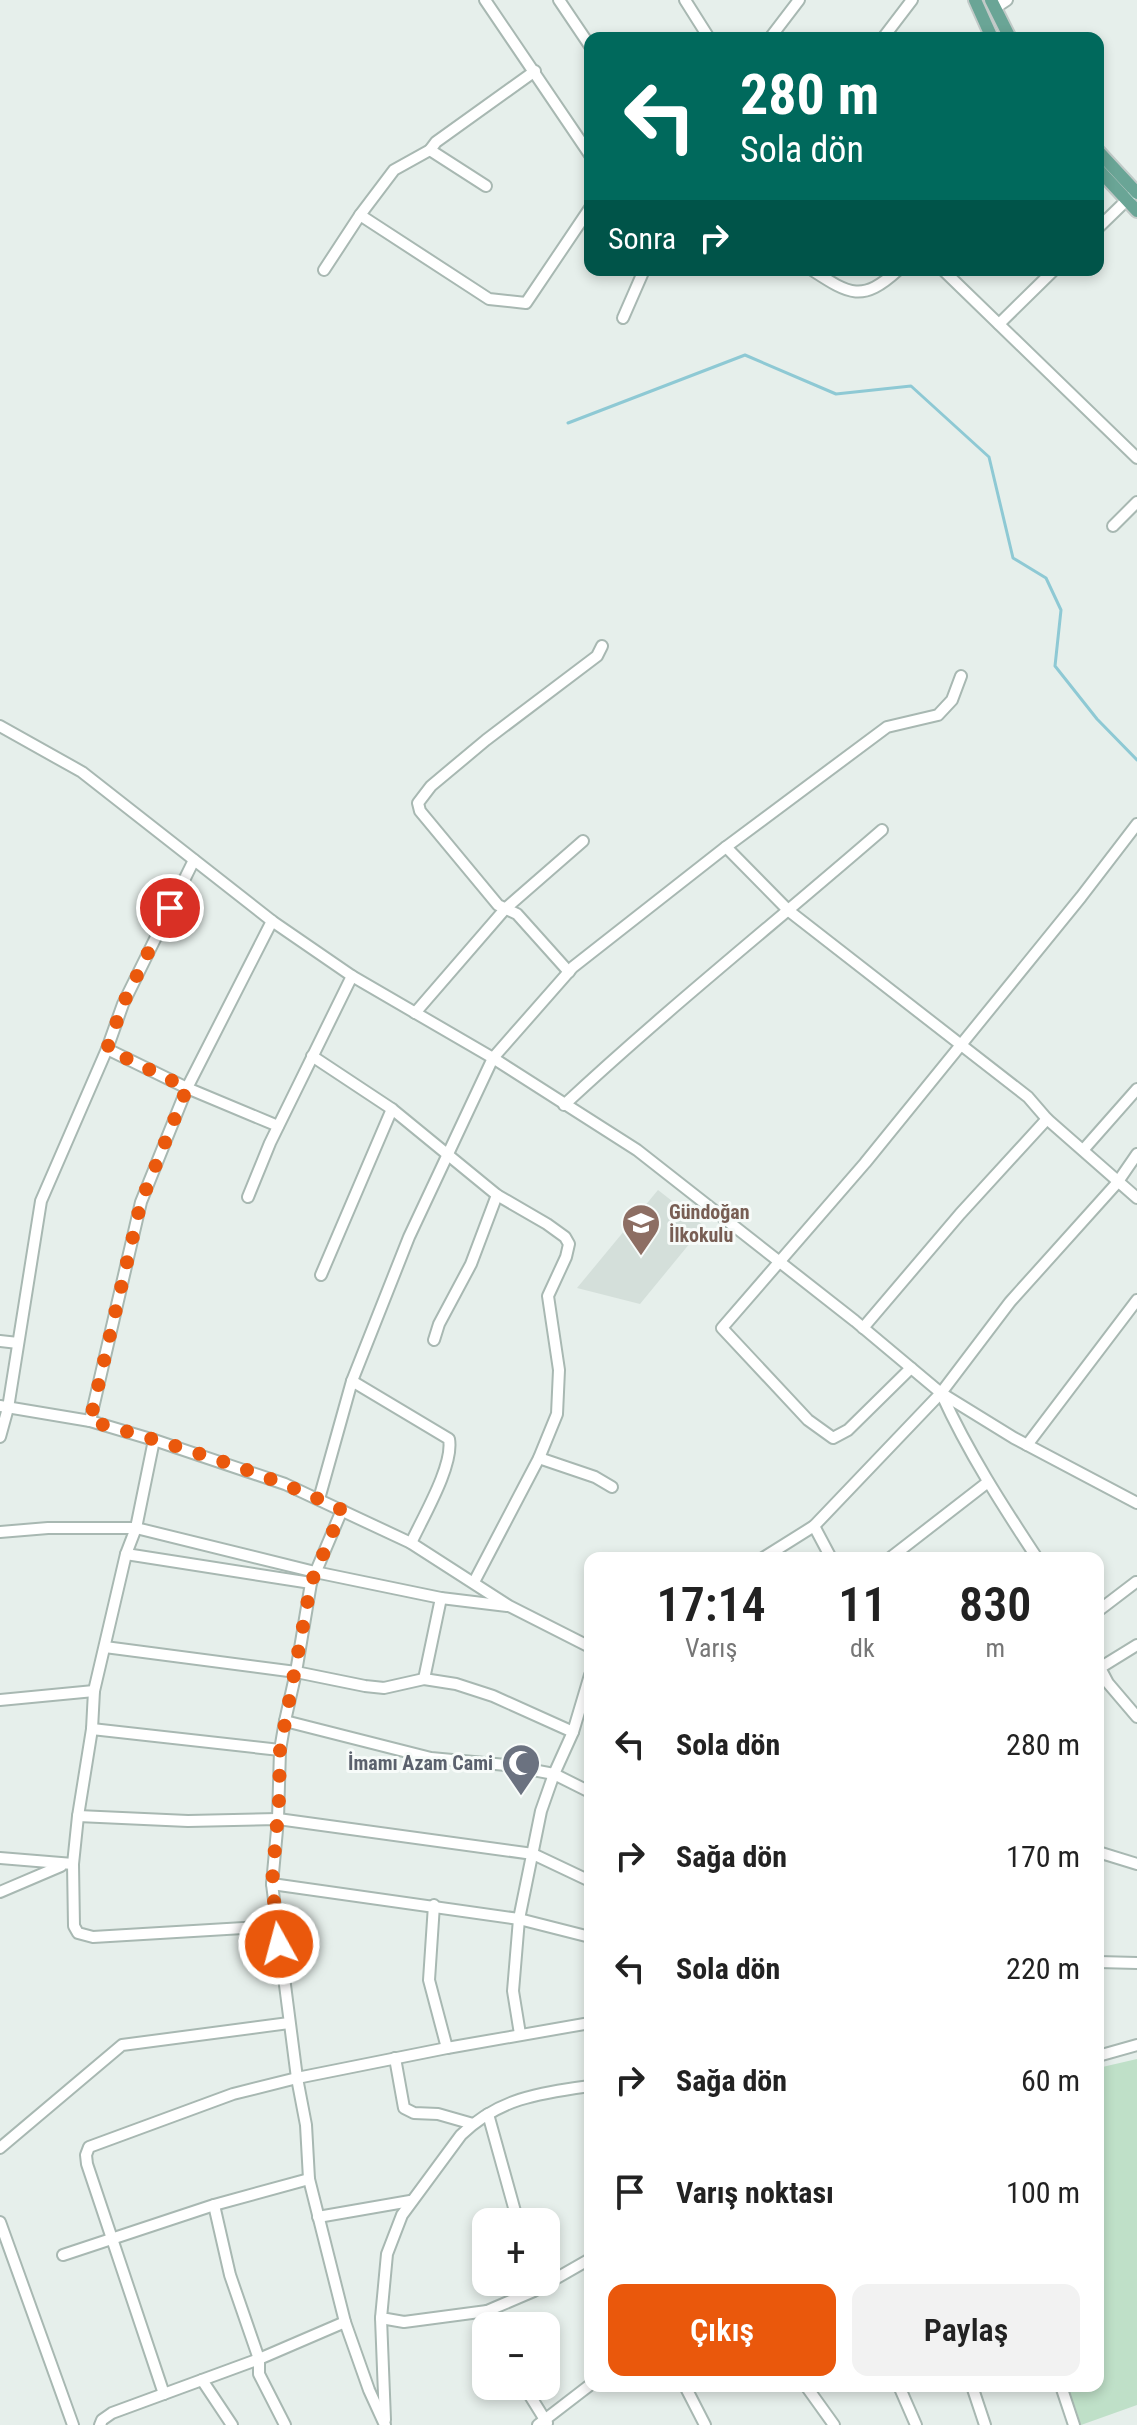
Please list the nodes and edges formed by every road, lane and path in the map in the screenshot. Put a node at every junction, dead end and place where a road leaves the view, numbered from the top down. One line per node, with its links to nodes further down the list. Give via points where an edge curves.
1 (485, 0): 15 (street)
2 (559, 0): 14 (street)
3 (685, 0): 9 (street)
4 (799, 0): 10 (street)
5 (912, 0): 11 (street)
6 (975, 0): 12 (main road)
7 (1007, 0): 8 (street)
8 (993, 4): 13 (main road)
9 (705, 32)
10 (775, 32)
11 (888, 32)
12 (989, 32)
13 (1007, 32)
14 (584, 37)
15 (535, 71): 16 (street); 17 (street)
16 (584, 134)
17 (430, 150): 20 (street); 23 (street, via 394,170)
18 (1104, 159): 21 (main road)
19 (1104, 173): 21 (main road)
20 (486, 186)
21 (1133, 195): 22 (main road); 25 (street)
22 (1137, 211)
23 (360, 215): 24 (street, via 489,299 526,303); 26 (street)
24 (584, 217)
25 (1104, 222)
26 (324, 270)
27 (641, 276): 32 (street)
28 (822, 276): 29 (street, via 843,289 872,291)
29 (891, 276)
30 (949, 276): 33 (street)
31 (1048, 276): 33 (street)
32 (623, 318)
33 (999, 324): 34 (street)
34 (1137, 458)
35 (1137, 502): 36 (street)
36 (1113, 526)
37 (602, 646): 45 (street, via 597,656 431,786 418,803)
38 (961, 676): 43 (street, via 952,700 938,715 887,727)
39 (0, 726): 44 (street, via 82,772)
40 (1137, 824): 51 (street)
41 (882, 830): 46 (street)
42 (583, 841): 45 (street)
43 (726, 847): 46 (street); 48 (street)
44 (194, 860): 47 (street); 52 (street, via 123,1004)
45 (505, 909): 48 (street, via 517,914); 50 (street)
46 (789, 911): 51 (street); 57 (street, via 643,1031)
47 (272, 921): 49 (street); 55 (street)
48 (569, 972): 54 (street)
49 (352, 976): 50 (street); 53 (street)
50 (415, 1013): 54 (street)
51 (961, 1045): 59 (street, via 1028,1097); 68 (street)
52 (107, 1049): 55 (street); 74 (street, via 41,1201)
53 (312, 1056): 58 (street); 60 (street)
54 (493, 1058): 57 (street); 62 (street)
55 (187, 1088): 60 (street); 79 (street, via 141,1202)
56 (1137, 1089): 61 (street)
57 (564, 1105): 68 (street, via 637,1150)
58 (392, 1109): 62 (street); 69 (street)
59 (1047, 1119): 61 (street); 71 (street)
60 (278, 1126): 66 (street)
61 (1084, 1149): 64 (street)
62 (449, 1154): 65 (street); 76 (street, via 409,1237)
63 (1137, 1154): 64 (street)
64 (1117, 1183): 67 (street); 77 (street, via 1010,1302)
65 (497, 1195): 72 (street); 83 (street, via 547,1224 569,1244 548,1296 559,1399)
66 (248, 1197)
67 (1137, 1198)
68 (778, 1261): 71 (street); 75 (street, via 722,1328 808,1420 833,1438 841,1434)
69 (321, 1275)
70 (1137, 1300): 82 (street)
71 (863, 1328): 75 (street)
72 (434, 1340)
73 (0, 1341): 74 (street)
74 (18, 1343): 78 (street)
75 (911, 1368): 77 (street)
76 (352, 1381): 86 (street); 92 (street, via 449,1439 446,1464)
77 (941, 1393): 82 (street); 84 (street); 89 (street)
78 (4, 1407): 79 (street); 80 (street)
79 (90, 1421): 81 (street)
80 (0, 1437)
81 (154, 1440): 86 (street); 90 (street)
82 (1027, 1445): 87 (street)
83 (539, 1458): 85 (street); 99 (street)
84 (988, 1482): 95 (street); 96 (street)
85 (612, 1487)
86 (319, 1499): 88 (street)
87 (1137, 1503)
88 (342, 1510): 92 (street); 98 (street)
89 (814, 1526): 93 (street); 94 (street)
90 (136, 1528): 91 (street); 97 (street); 98 (street)
91 (0, 1532)
92 (411, 1543): 99 (street)
93 (773, 1552)
94 (828, 1552)
95 (898, 1552)
96 (1032, 1552)
97 (126, 1554): 101 (street); 107 (street)
98 (315, 1572): 101 (street); 102 (street)
99 (474, 1582): 103 (street)
100 (1136, 1582): 104 (street)
101 (311, 1583): 109 (street)
102 (441, 1598): 103 (street); 111 (street)
103 (509, 1606): 105 (street)
104 (1104, 1606)
105 (584, 1644)
106 (1137, 1645): 108 (street)
107 (105, 1647): 109 (street); 112 (street)
108 (1104, 1664)
109 (296, 1672): 111 (street, via 384,1688); 116 (street)
110 (1104, 1676): 115 (street)
111 (424, 1679): 118 (street, via 493,1696)
112 (94, 1691): 114 (street); 117 (street)
113 (584, 1695): 118 (street)
114 (0, 1700)
115 (1137, 1717)
116 (285, 1721): 119 (street); 120 (street, via 431,1758)
117 (92, 1729): 119 (street); 122 (street)
118 (573, 1732): 120 (street)
119 (280, 1750): 123 (street)
120 (554, 1774): 121 (street); 124 (street)
121 (584, 1789)
122 (78, 1816): 123 (street); 128 (street)
123 (278, 1819): 124 (street); 130 (street)
124 (533, 1854): 129 (street); 133 (street)
125 (1104, 1854): 127 (street)
126 (0, 1858): 128 (street)
127 (1137, 1864)
128 (68, 1865): 131 (street); 134 (street, via 78,1933 93,1937)
129 (584, 1878)
130 (272, 1884): 132 (street); 134 (street)
131 (0, 1892)
132 (434, 1905): 133 (street); 142 (street, via 429,1980)
133 (519, 1919): 135 (street); 140 (street, via 513,1991)
134 (277, 1926): 138 (street)
135 (584, 1935)
136 (1104, 1962): 137 (street)
137 (1137, 1963)
138 (289, 2023): 145 (street); 149 (street, via 122,2045)
139 (584, 2024): 140 (street)
140 (520, 2034): 142 (street)
141 (1137, 2045): 143 (street)
142 (447, 2048): 144 (street)
143 (1104, 2054)
144 (395, 2058): 145 (street); 148 (street, via 404,2108)
145 (297, 2078): 150 (street); 156 (street, via 233,2094 89,2147 87,2164)
146 (584, 2087): 147 (street, via 533,2094)
147 (488, 2114): 148 (street); 153 (street)
148 (473, 2124): 151 (street)
149 (0, 2148)
150 (309, 2179): 152 (street); 154 (street)
151 (410, 2201): 154 (street); 162 (street, via 387,2254)
152 (214, 2205): 156 (street); 164 (street, via 230,2275)
153 (514, 2208)
154 (318, 2217): 163 (street)
155 (0, 2222): 175 (street)
156 (114, 2239): 157 (street); 172 (street)
157 (63, 2255)
158 (584, 2262): 159 (street)
159 (560, 2273)
160 (514, 2296): 161 (street)
161 (487, 2311): 162 (street, via 404,2322)
162 (381, 2318): 179 (street)
163 (345, 2322): 164 (street); 179 (street)
164 (259, 2359): 165 (street); 178 (street, via 259,2374)
165 (202, 2380): 172 (street); 177 (street)
166 (584, 2390): 174 (street)
167 (688, 2392): 180 (street)
168 (810, 2392): 181 (street)
169 (902, 2392): 182 (street)
170 (974, 2392): 183 (street)
171 (1063, 2392): 184 (street)
172 (164, 2394): 176 (street, via 112,2413)
173 (532, 2400): 174 (street)
174 (544, 2423)
175 (73, 2425)
176 (100, 2425)
177 (232, 2425)
178 (285, 2425)
179 (385, 2425)
180 (705, 2425)
181 (834, 2425)
182 (916, 2425)
183 (985, 2425)
184 (1074, 2425)

